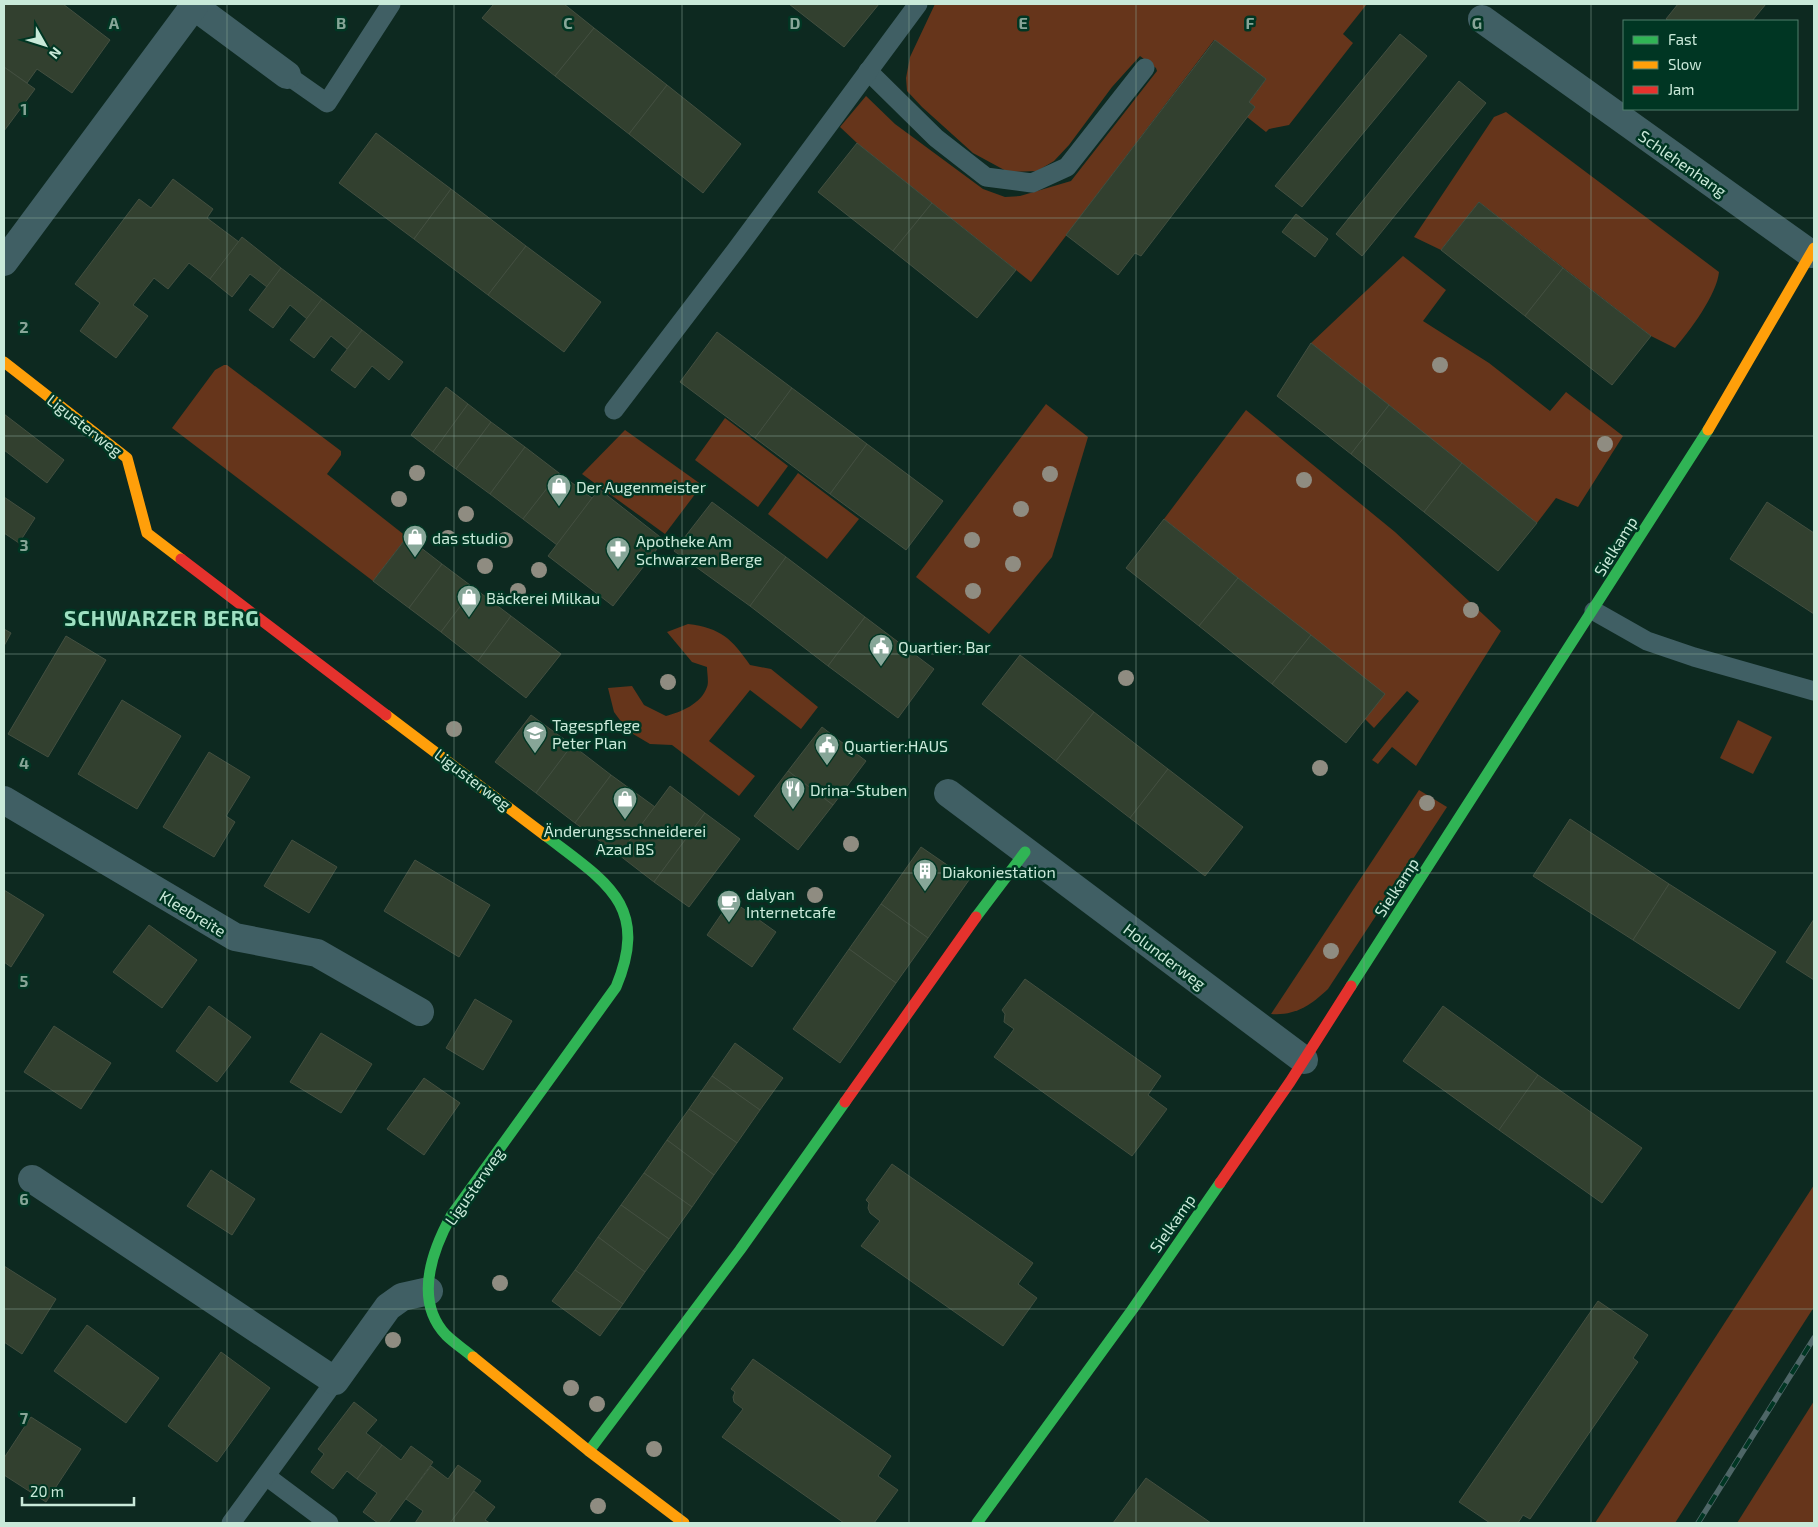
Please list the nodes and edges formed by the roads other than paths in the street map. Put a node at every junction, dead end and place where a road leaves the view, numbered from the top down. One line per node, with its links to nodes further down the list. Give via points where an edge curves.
1 (390, 4): 7 (lane, via 327,103)
2 (918, 4): 6 (lane)
3 (192, 5): 7 (street); 9 (street)
4 (1482, 19): 8 (street, Schlehenhang)
5 (1145, 68): 6 (lane, via 1067,168 1032,183 986,177 936,138)
6 (868, 71): 11 (lane)
7 (286, 74)
8 (1813, 251): 12 (street, Sielkamp, via 1712,424)
9 (4, 262)
10 (4, 362): 20 (street, Ligusterweg, via 127,458 147,534 580,862 621,904 629,949 616,987 451,1216 429,1263)
11 (614, 410)
12 (1594, 610): 13 (lane, via 1647,641); 18 (street, Sielkamp)
13 (1814, 691)
14 (948, 793): 16 (street, Holunderweg)
15 (4, 800): 17 (street, Kleebreite, via 235,937 316,953)
16 (1025, 852): 18 (street, Holunderweg); 22 (street, via 992,892 740,1250)
17 (420, 1012)
18 (1304, 1060): 27 (street, Sielkamp, via 1137,1302)
19 (32, 1178): 21 (street)
20 (429, 1291): 21 (street, via 402,1297 388,1307); 22 (street, Ligusterweg, via 432,1314 446,1335)
21 (335, 1381): 23 (lane)
22 (589, 1451): 26 (street, Ligusterweg)
23 (266, 1476): 24 (lane); 25 (lane)
24 (231, 1523)
25 (329, 1523)
26 (684, 1523)
27 (977, 1523)

